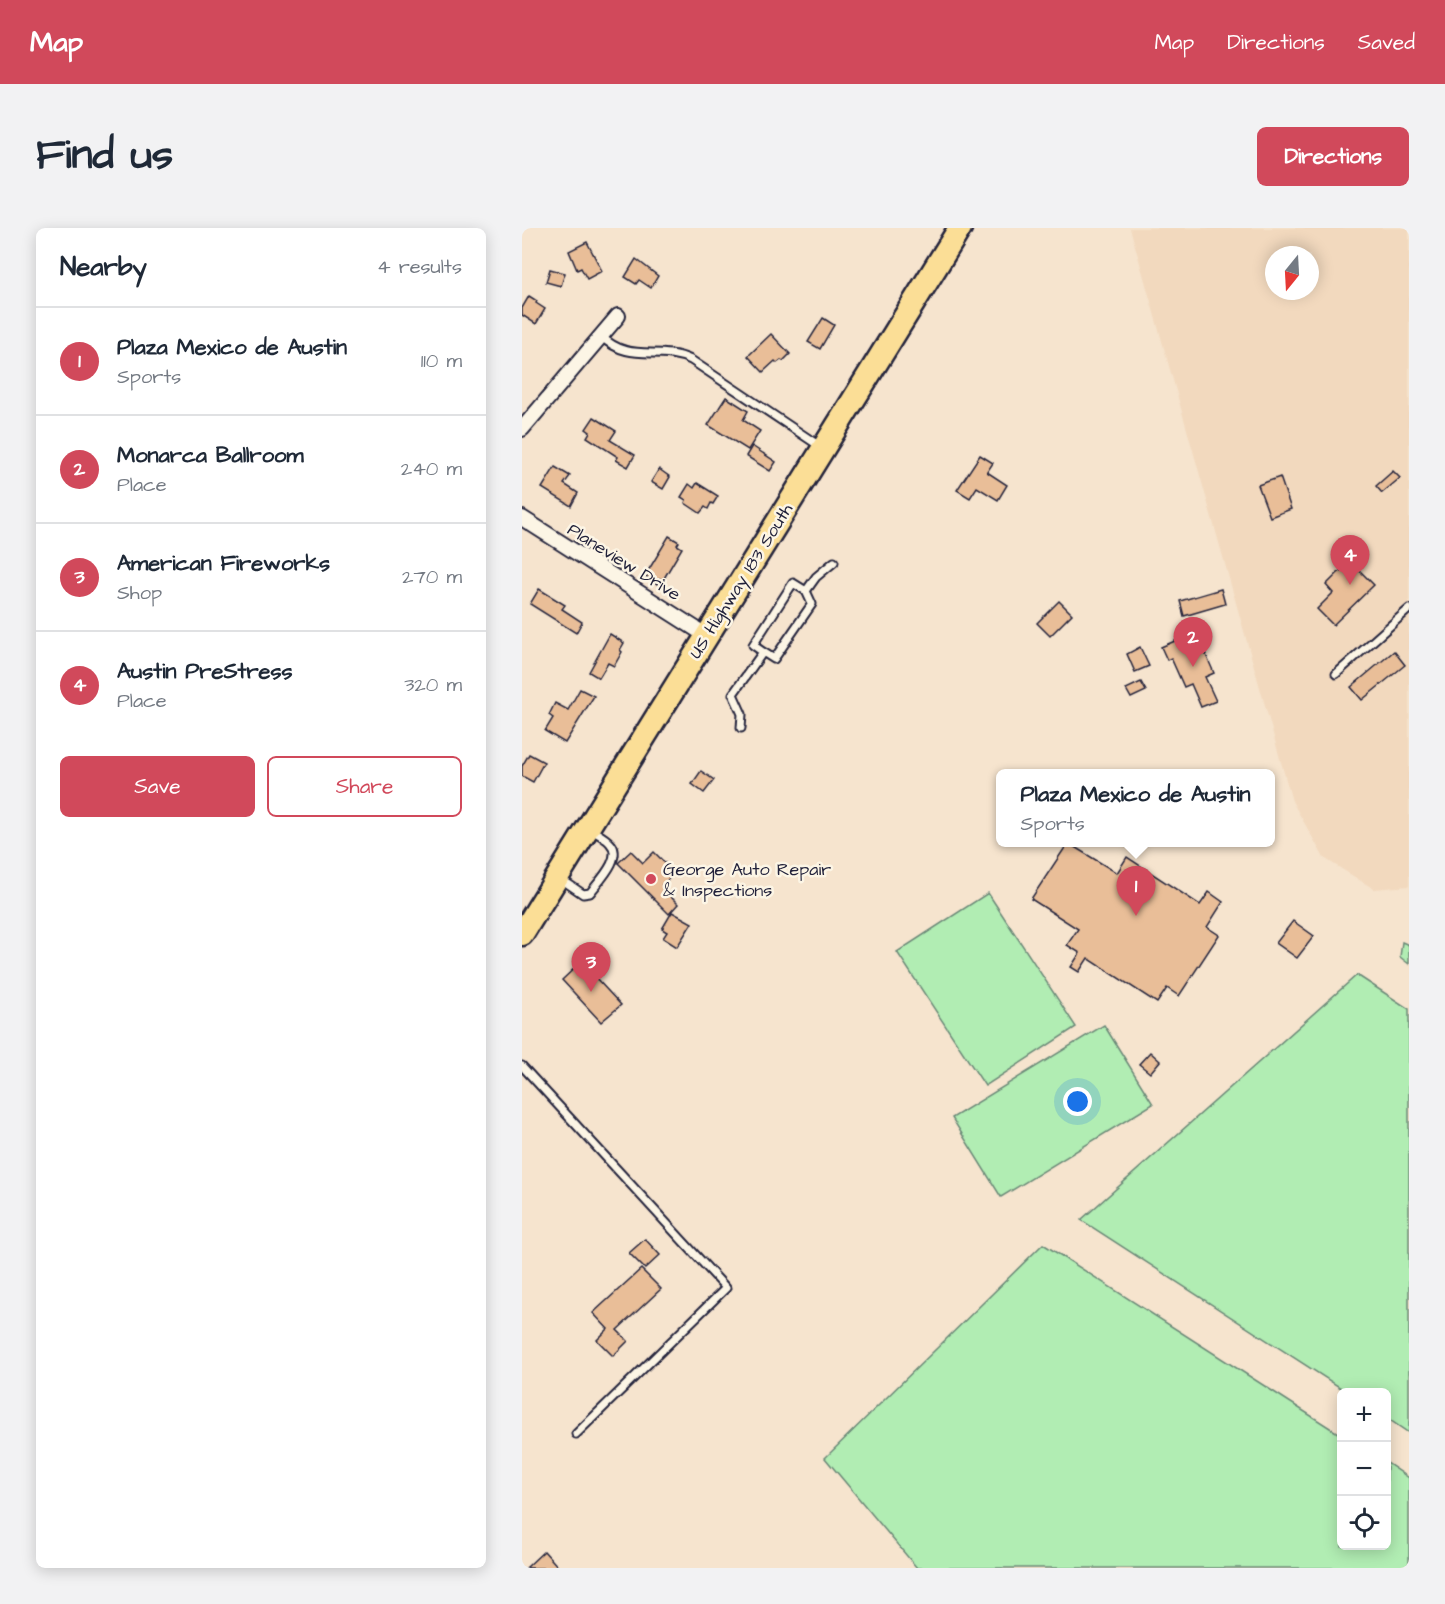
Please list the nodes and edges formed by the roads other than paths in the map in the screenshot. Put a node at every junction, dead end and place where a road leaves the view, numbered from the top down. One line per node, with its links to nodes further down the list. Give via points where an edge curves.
1 (960, 228): 5 (highway, US Highway 183 South)
2 (618, 316): 3 (street)
3 (601, 336): 4 (street); 5 (lane, via 625,352 671,353 691,360)
4 (522, 429)
5 (824, 449): 10 (highway, US Highway 183 South)
6 (522, 518): 10 (street, Planeview Drive)
7 (834, 562): 8 (lane)
8 (806, 591): 11 (lane, via 812,603 774,659); 11 (lane, via 793,583 753,645)
9 (1409, 609): 12 (lane)
10 (707, 636): 14 (highway, US Highway 183 South)
11 (763, 652): 13 (lane, via 733,694 742,714)
12 (1336, 674)
13 (741, 728)
14 (588, 827): 15 (highway, US Highway 183 South); 15 (lane, via 611,843 615,851 613,860 590,893 584,894)
15 (558, 876): 16 (highway, US Highway 183 South)
16 (522, 934)
17 (522, 1066): 18 (lane, via 726,1288)
18 (576, 1434)

